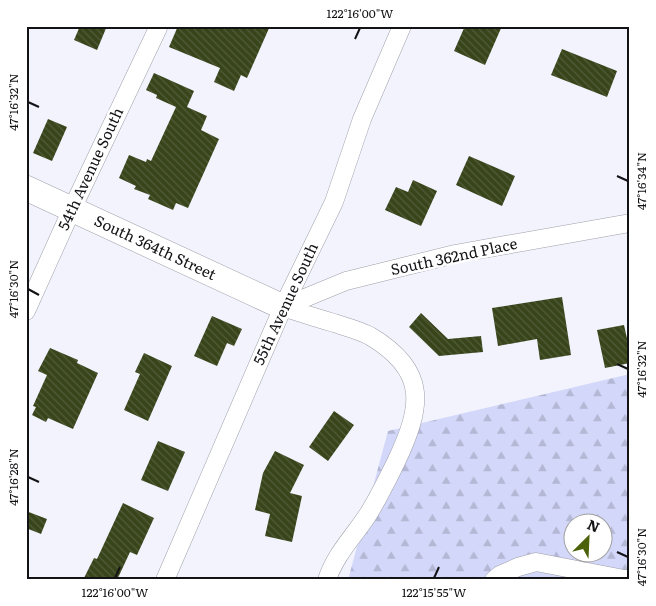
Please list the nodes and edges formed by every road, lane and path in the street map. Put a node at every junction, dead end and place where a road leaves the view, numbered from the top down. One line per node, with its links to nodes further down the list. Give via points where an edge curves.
1 (402, 26): 6 (street, 55th Avenue South, via 362,119 334,202)
2 (158, 28): 4 (street, 54th Avenue South)
3 (26, 188): 4 (street, South 364th Street)
4 (72, 209): 6 (street, South 364th Street); 7 (street, 54th Avenue South)
5 (630, 223): 6 (street, South 362nd Place, via 455,254 346,281)
6 (283, 307): 9 (street, 55th Avenue South); 10 (street, via 369,336 396,357 411,376 416,392 414,414 402,450 376,502 336,559)
7 (26, 311)
8 (630, 579): 11 (street, via 536,562 518,566)
9 (165, 580)
10 (327, 580)
11 (494, 580)

